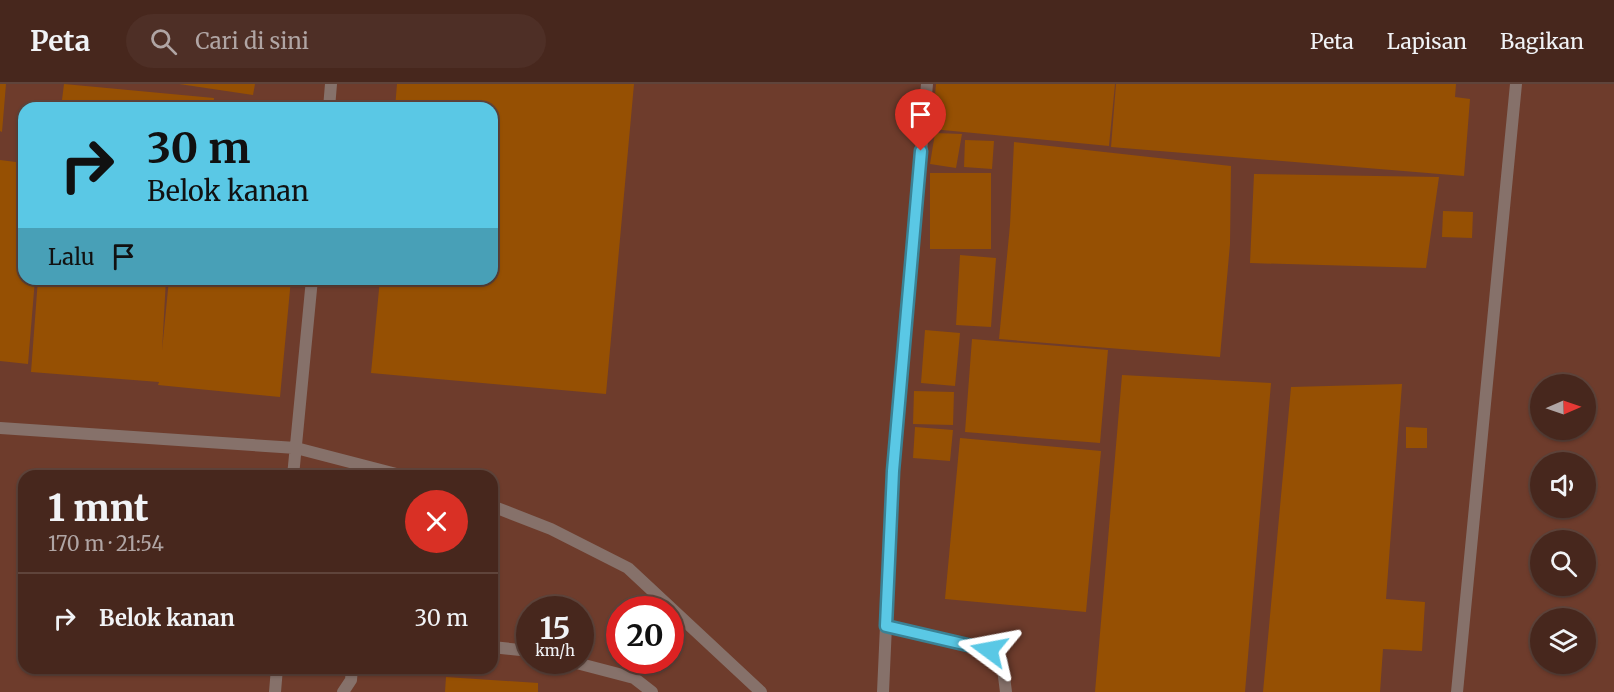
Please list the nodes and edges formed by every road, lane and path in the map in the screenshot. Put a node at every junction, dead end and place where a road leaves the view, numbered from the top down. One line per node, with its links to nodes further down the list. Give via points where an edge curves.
1 (331, 84): 4 (lane)
2 (927, 84): 11 (lane, via 898,396)
3 (1516, 84): 23 (lane)
4 (330, 102)
5 (311, 285): 7 (lane)
6 (0, 428): 7 (lane)
7 (296, 448): 8 (lane); 9 (lane)
8 (294, 470)
9 (381, 470)
10 (498, 508): 20 (lane, via 551,529 628,568)
11 (886, 626): 21 (lane); 22 (lane, via 997,653)
12 (498, 648): 13 (lane)
13 (516, 650)
14 (594, 668): 19 (lane, via 634,678)
15 (276, 674): 17 (lane)
16 (352, 674): 18 (lane)
17 (275, 692)
18 (343, 692)
19 (652, 692)
20 (761, 692)
21 (883, 692)
22 (1006, 692)
23 (1457, 692)

